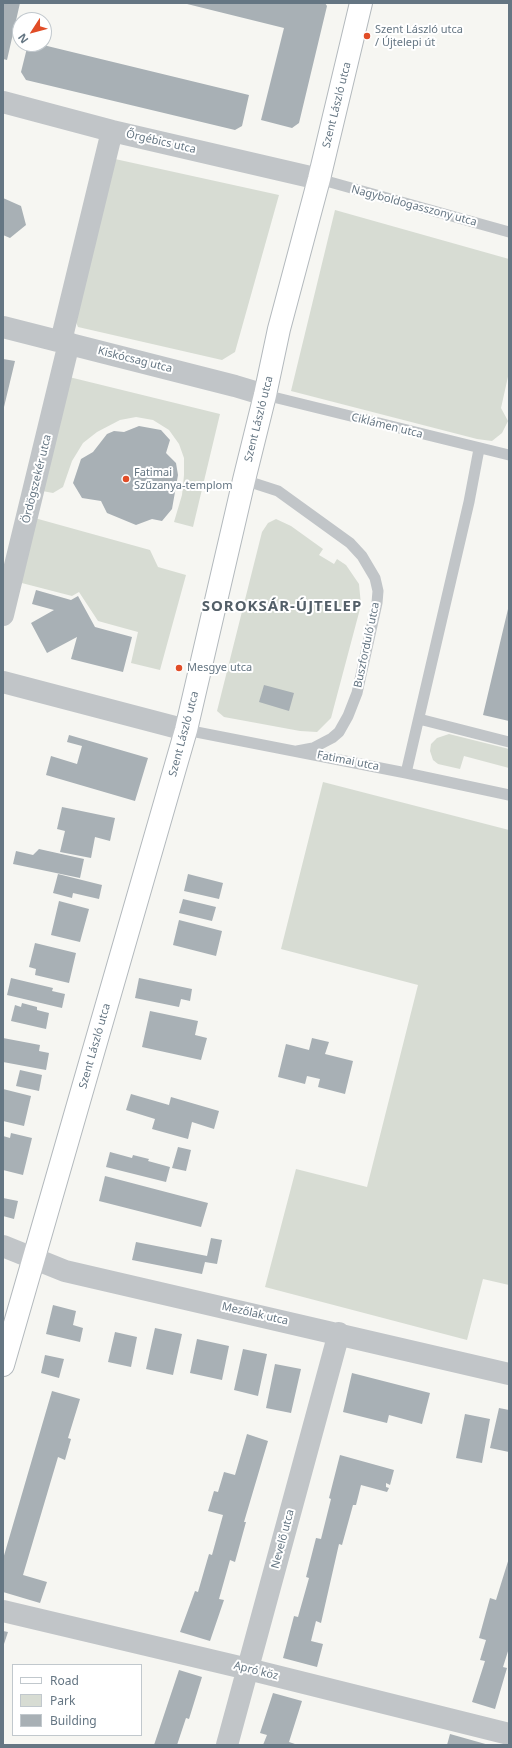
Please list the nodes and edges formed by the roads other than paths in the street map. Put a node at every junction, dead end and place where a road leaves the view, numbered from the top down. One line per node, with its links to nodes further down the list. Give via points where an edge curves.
1 (361, 3): 4 (street, Szent László utca)
2 (3, 102): 3 (street, Őrgébics utca)
3 (112, 131): 4 (street, Őrgébics utca); 7 (street, Ördögszekér utca)
4 (319, 179): 5 (lane, Nagyboldogasszony utca); 8 (street, Szent László utca, via 279,329)
5 (509, 232)
6 (3, 327): 7 (street, Kiskócsag utca)
7 (65, 342): 8 (street, Kiskócsag utca); 12 (street, Ördögszekér utca)
8 (266, 395): 9 (lane, Ciklámen utca); 11 (street, Szent László utca)
9 (479, 449): 10 (lane, Ciklámen utca); 14 (lane)
10 (509, 455)
11 (244, 480): 15 (street, Szent László utca); 17 (lane, Buszforduló utca, via 278,491 350,543 376,578 377,604 357,693 348,716 339,732 332,738 314,748)
12 (3, 615)
13 (3, 682): 15 (street)
14 (419, 719): 16 (lane); 18 (lane)
15 (186, 730): 17 (lane, Fatimai utca); 21 (street, Szent László utca)
16 (509, 742)
17 (296, 751): 18 (lane, Fatimai utca)
18 (406, 773): 19 (lane, Fatimai utca)
19 (509, 795)
20 (3, 1246): 21 (street, Mezőlak utca)
21 (33, 1258): 22 (street, Mezőlak utca, via 65,1271); 23 (street, Szent László utca)
22 (339, 1333): 24 (street, Mezőlak utca); 26 (street, Nevelő utca)
23 (3, 1365)
24 (509, 1374)
25 (3, 1611): 26 (street, Apró köz)
26 (248, 1669): 27 (street, Apró köz); 28 (street, Nevelő utca)
27 (509, 1734)
28 (227, 1745)

